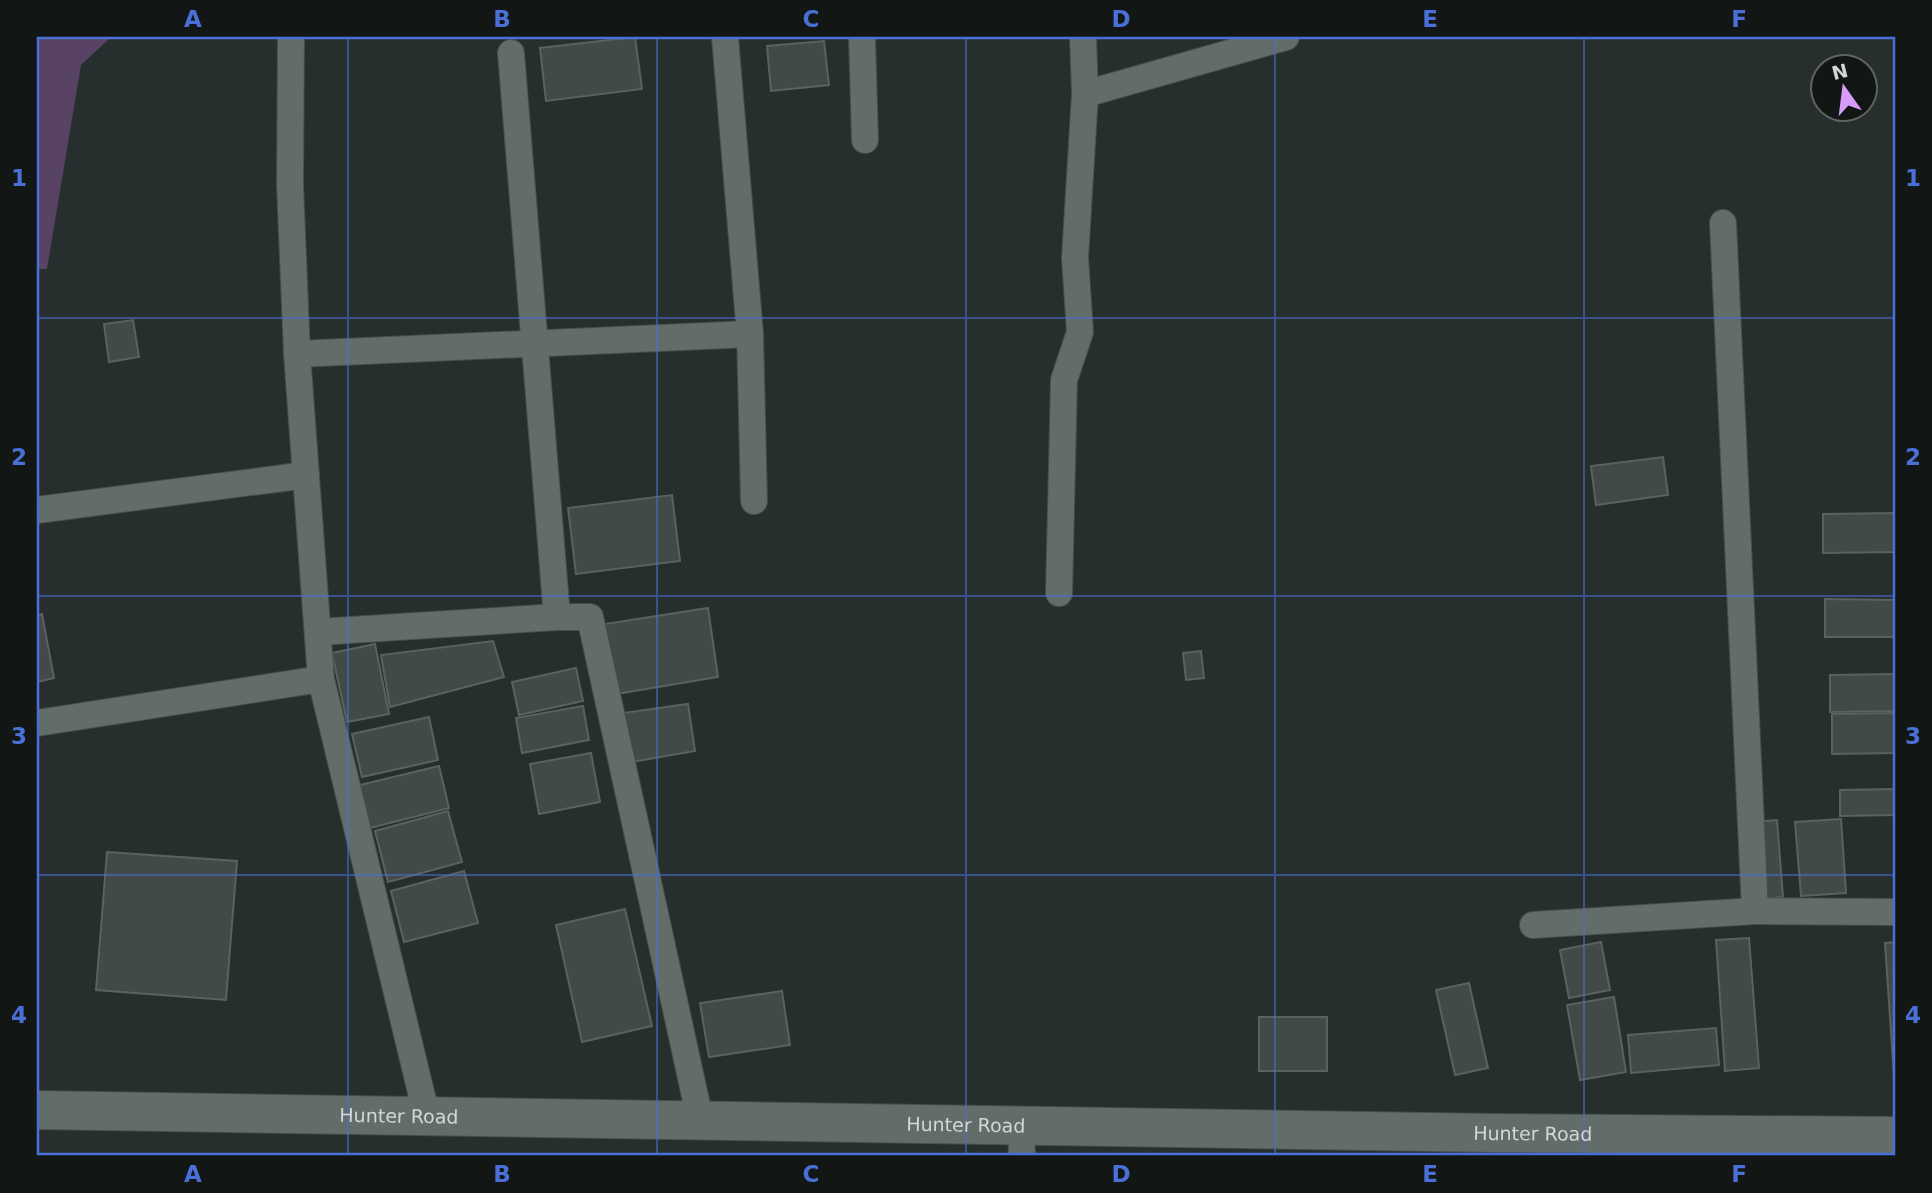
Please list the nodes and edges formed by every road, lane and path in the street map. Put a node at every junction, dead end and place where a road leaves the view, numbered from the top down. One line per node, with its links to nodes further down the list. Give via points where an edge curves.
1 (291, 37): 12 (street, via 290,185)
2 (724, 37): 10 (street)
3 (862, 37): 8 (street)
4 (1083, 37): 7 (street)
5 (1286, 37): 7 (street)
6 (511, 53): 11 (street)
7 (1085, 94): 16 (street, via 1075,258 1080,332 1064,380)
8 (865, 140)
9 (1723, 223): 21 (street)
10 (750, 334): 11 (street); 14 (street)
11 (535, 345): 12 (street); 17 (street)
12 (297, 354): 13 (street)
13 (306, 475): 15 (street); 18 (street)
14 (754, 501)
15 (37, 510)
16 (1059, 593)
17 (557, 617): 18 (street); 26 (street, via 590,617)
18 (318, 632): 19 (street)
19 (321, 679): 20 (street); 25 (street)
20 (37, 723)
21 (1755, 911): 22 (street); 23 (street)
22 (1895, 912)
23 (1533, 925)
24 (37, 1110): 25 (street, Hunter Road)
25 (427, 1117): 26 (street, Hunter Road)
26 (701, 1119): 28 (street, Hunter Road)
27 (1895, 1136): 28 (street, Hunter Road, via 1480,1133)
28 (1022, 1140)

